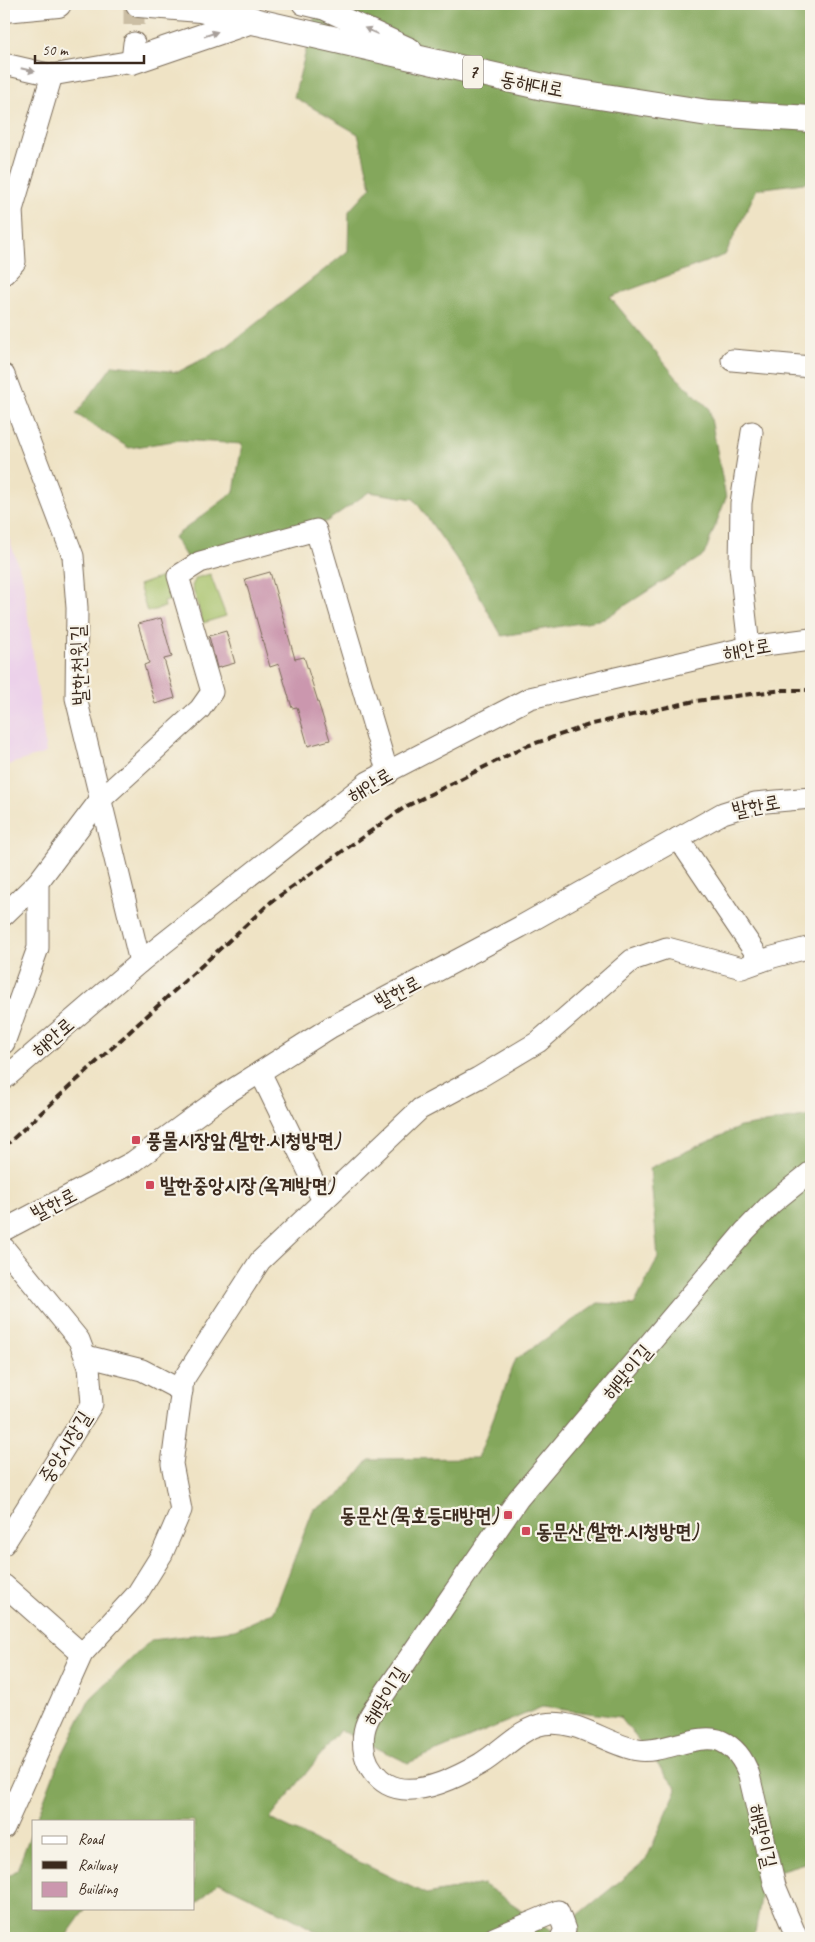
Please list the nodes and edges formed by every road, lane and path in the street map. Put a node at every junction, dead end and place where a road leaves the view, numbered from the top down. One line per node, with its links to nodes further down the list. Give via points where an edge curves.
1 (58, 4): 4 (main road)
2 (139, 4): 5 (main road, 동해대로 / 7, via 200,9)
3 (303, 4): 8 (street, one-way to 3, via 324,9)
4 (4, 9)
5 (252, 20): 6 (main road, one-way to 5); 8 (main road, 동해대로 / 7)
6 (133, 52): 9 (street)
7 (4, 64): 9 (street, one-way to 9)
8 (447, 66): 10 (main road, 동해대로 / 7, via 548,88 698,112)
9 (52, 75): 11 (street)
10 (811, 119)
11 (8, 215): 12 (street, via 15,262)
12 (4, 274)
13 (732, 360): 14 (street)
14 (811, 367)
15 (4, 375): 21 (street, 발한천윗길, via 73,556 77,608 76,698)
16 (752, 432): 18 (street, via 741,503 740,567)
17 (811, 639): 18 (street, 해안로)
18 (749, 647): 19 (street, 해안로, via 530,698)
19 (388, 774): 21 (street, via 316,530 200,562 178,576 212,692 200,709); 27 (street, 해안로, via 368,782)
20 (811, 798): 22 (street, 발한로, via 755,803 722,813)
21 (100, 800): 23 (street); 27 (street, 발한천윗길)
22 (678, 838): 26 (street); 29 (street, 발한로, via 520,927 331,1027)
23 (38, 882): 24 (street); 28 (street, via 38,948)
24 (4, 915)
25 (811, 947): 26 (street)
26 (761, 961): 32 (street, via 742,968 667,948 632,960 538,1042 420,1109)
27 (140, 962): 30 (street, 해안로)
28 (4, 1043)
29 (260, 1072): 32 (street); 33 (street, 발한로, via 133,1162)
30 (4, 1079)
31 (811, 1172): 43 (street, 해맞이길, via 772,1203 745,1231 518,1499 374,1709 362,1735 366,1761 380,1780 413,1790 441,1782 480,1764 532,1727 543,1724 575,1727 640,1751 720,1741 744,1760 775,1886)
32 (323, 1201): 36 (street, via 260,1261 183,1380)
33 (4, 1230)
34 (4, 1248): 35 (street, 중앙시장길, via 80,1340)
35 (86, 1356): 36 (street, via 142,1370); 37 (street, 중앙시장길, via 92,1404)
36 (182, 1391): 39 (street, via 172,1464 181,1510 162,1554 137,1594)
37 (4, 1544)
38 (4, 1585): 39 (street)
39 (82, 1654): 40 (street)
40 (4, 1828)
41 (494, 1938): 42 (street, via 558,1911 564,1920 565,1930)
42 (560, 1938)
43 (796, 1938)

